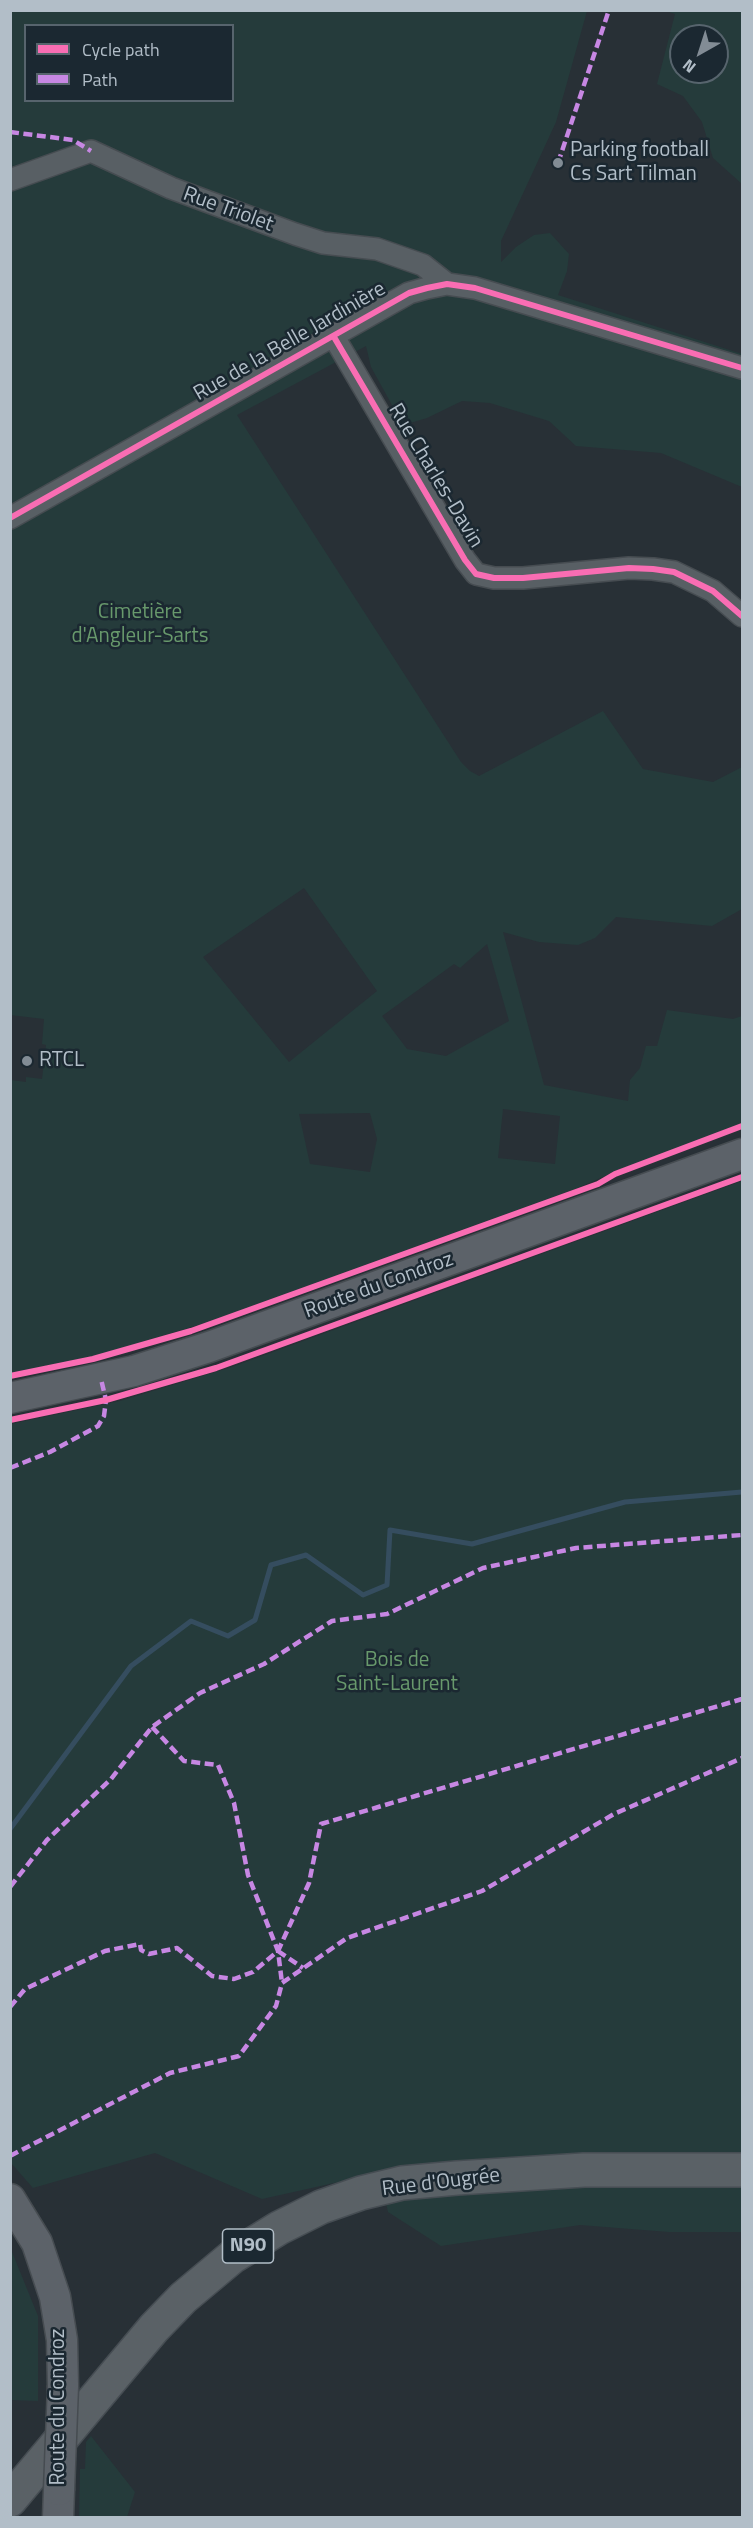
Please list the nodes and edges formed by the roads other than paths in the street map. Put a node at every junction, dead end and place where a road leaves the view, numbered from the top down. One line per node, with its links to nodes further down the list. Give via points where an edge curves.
1 (10, 180): 2 (street, Rue Triolet, via 91,152 171,189 295,234 323,243 377,249 423,265)
2 (447, 285): 3 (street, Rue de la Belle Jardinière, via 409,293); 4 (street, Rue de la Belle Jardinière, via 475,288)
3 (334, 337): 5 (street, Rue de la Belle Jardinière); 6 (street, Rue Charles-Davin, via 476,574 523,578 629,568 674,572 713,591)
4 (742, 368)
5 (10, 518)
6 (742, 616)
7 (742, 1154): 8 (main road, Route du Condroz, via 209,1347 134,1371)
8 (10, 1398)
9 (742, 2170): 11 (main road, Rue d'Ougrée / N90, via 584,2170 457,2178 402,2183 321,2207 232,2257 183,2298)
10 (10, 2199): 12 (main road, Route du Condroz, bridge, via 37,2243 56,2297 63,2386)
11 (10, 2500)
12 (58, 2504)

